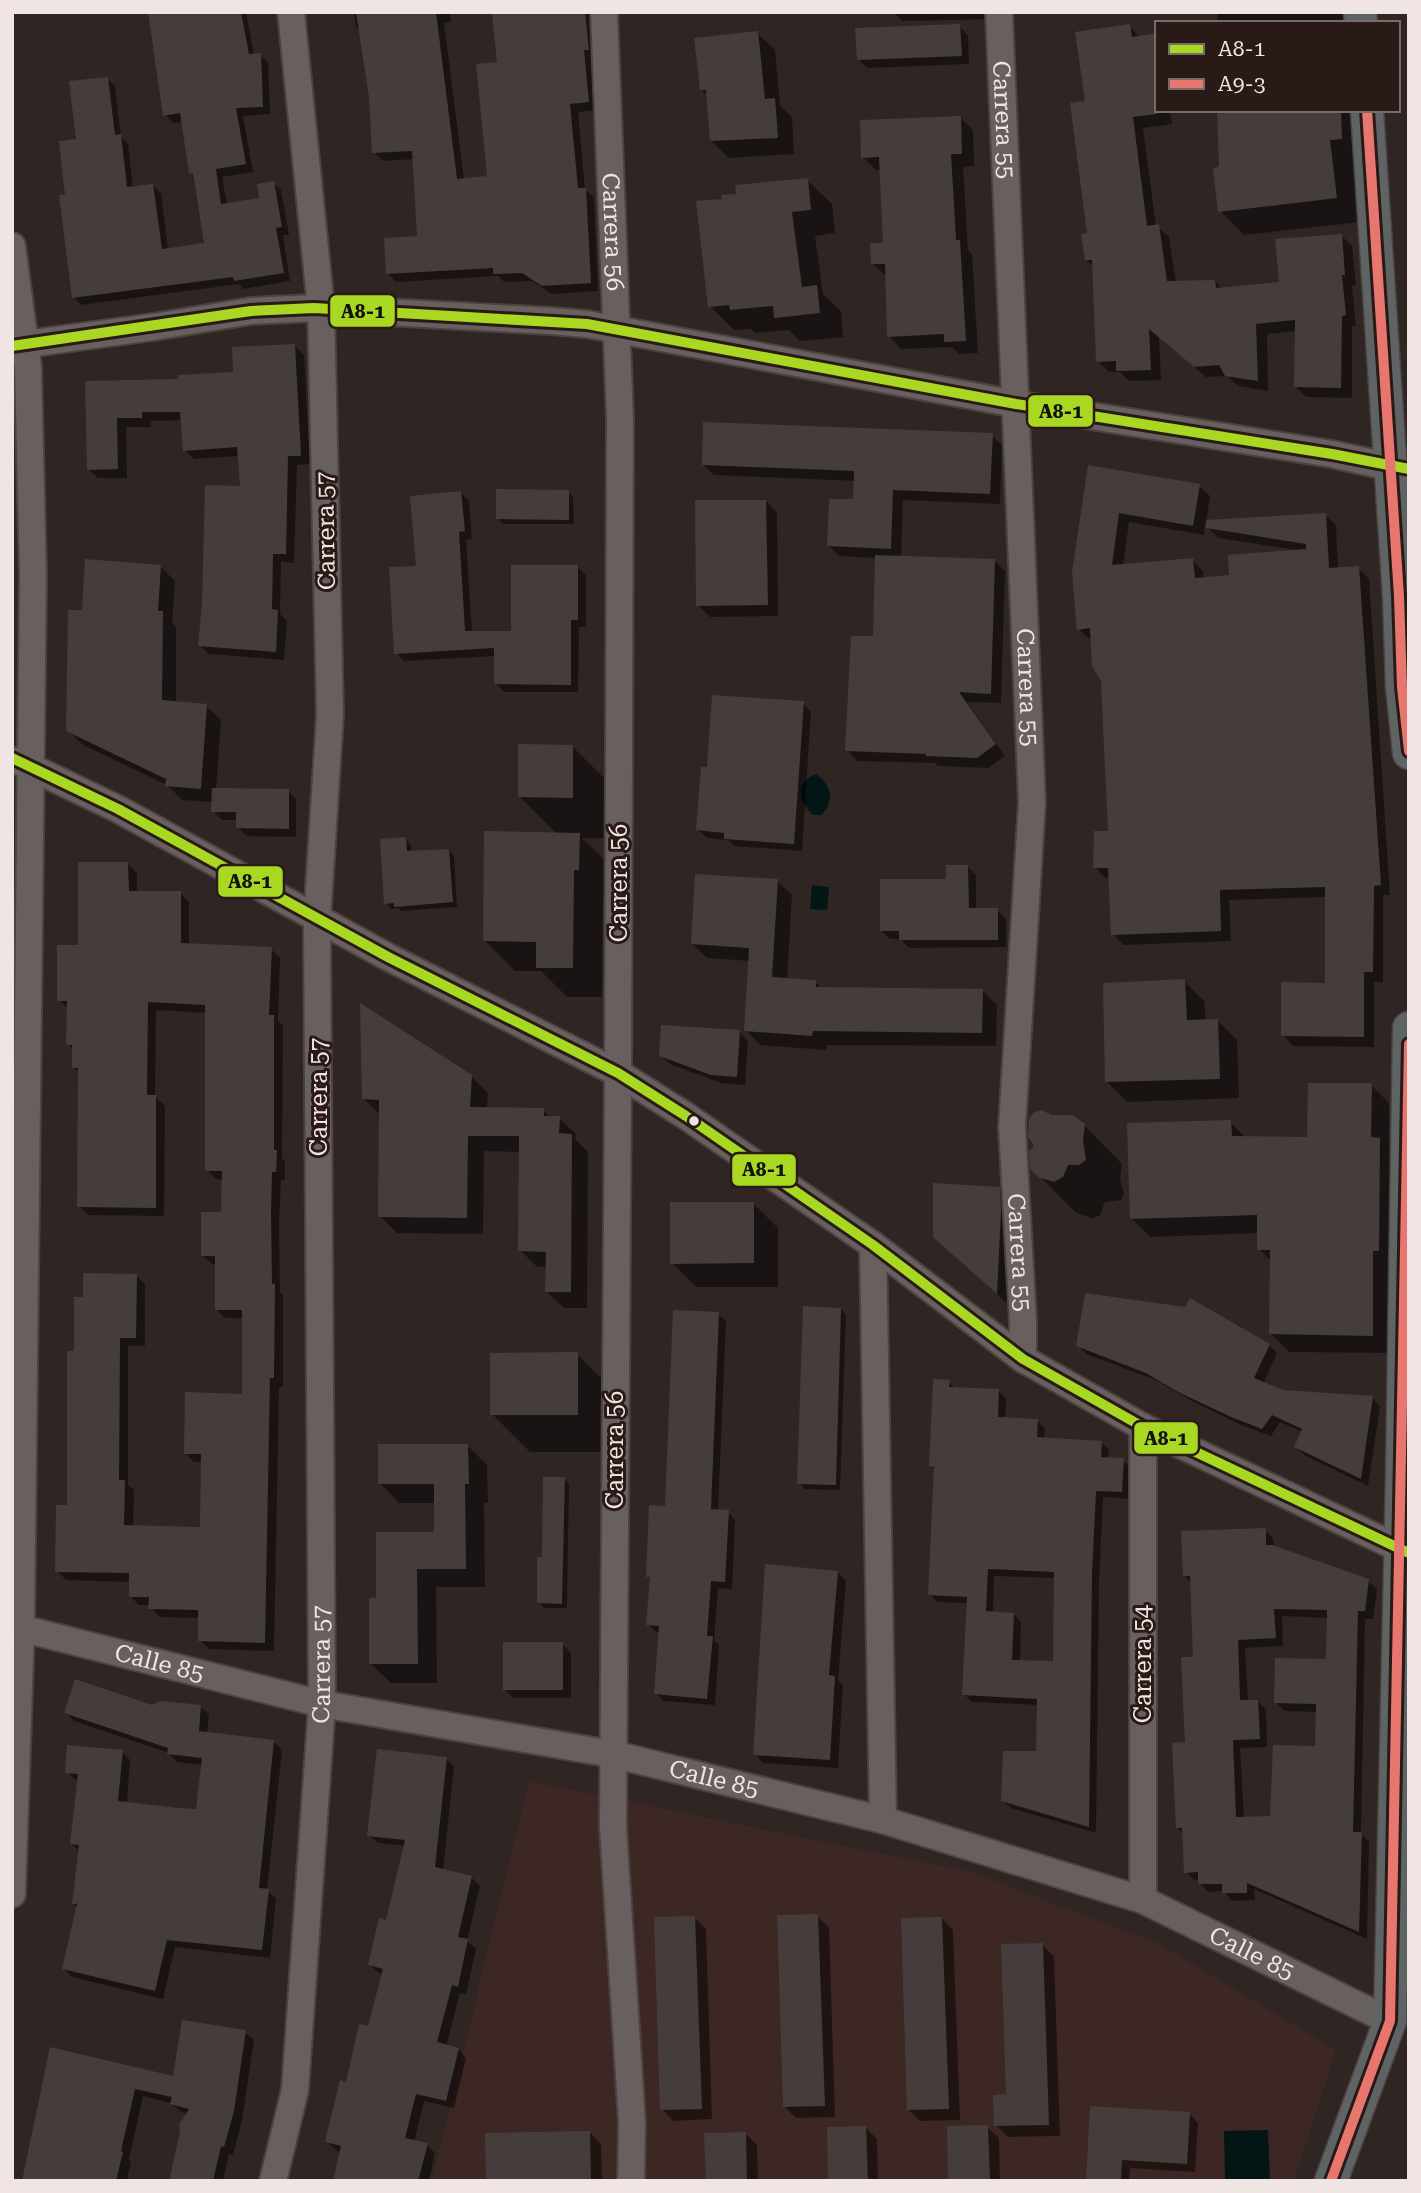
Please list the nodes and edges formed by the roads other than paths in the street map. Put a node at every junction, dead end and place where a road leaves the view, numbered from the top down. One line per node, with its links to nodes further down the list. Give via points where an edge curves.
1 (291, 12): 6 (street, Carrera 57)
2 (604, 12): 7 (street, Carrera 56)
3 (999, 12): 9 (street, Carrera 55)
4 (1367, 112): 10 (main road)
5 (12, 246): 8 (street)
6 (321, 307): 7 (street, via 551,321); 8 (street, via 251,311); 15 (street, Carrera 57, via 330,715)
7 (618, 330): 9 (street); 17 (street, Carrera 56)
8 (19, 345): 14 (street, via 28,367 33,574)
9 (1016, 404): 10 (street); 19 (street, Carrera 55, via 1032,802 1012,1127)
10 (1399, 468): 11 (main road)
11 (1401, 513): 12 (main road)
12 (1404, 596): 13 (main road, via 1402,687)
13 (1408, 739)
14 (21, 762): 15 (street, via 118,809); 22 (street)
15 (317, 920): 17 (street); 23 (street, Carrera 57)
16 (1409, 1028): 21 (main road)
17 (618, 1073): 18 (street); 24 (street, Carrera 56)
18 (873, 1245): 19 (street); 25 (street)
19 (1023, 1359): 20 (street)
20 (1143, 1427): 21 (street); 27 (street, Carrera 54)
21 (1404, 1551): 28 (main road)
22 (17, 1627): 23 (street, Calle 85); 26 (street)
23 (322, 1704): 24 (street, Calle 85); 29 (street, Carrera 57, via 295,2090)
24 (612, 1754): 25 (street, Calle 85); 30 (street, Carrera 56, via 632,2122)
25 (883, 1820): 27 (street, Calle 85)
26 (12, 1894)
27 (1143, 1900): 28 (street, Calle 85)
28 (1390, 2021): 31 (main road)
29 (273, 2181)
30 (631, 2181)
31 (1331, 2181)

